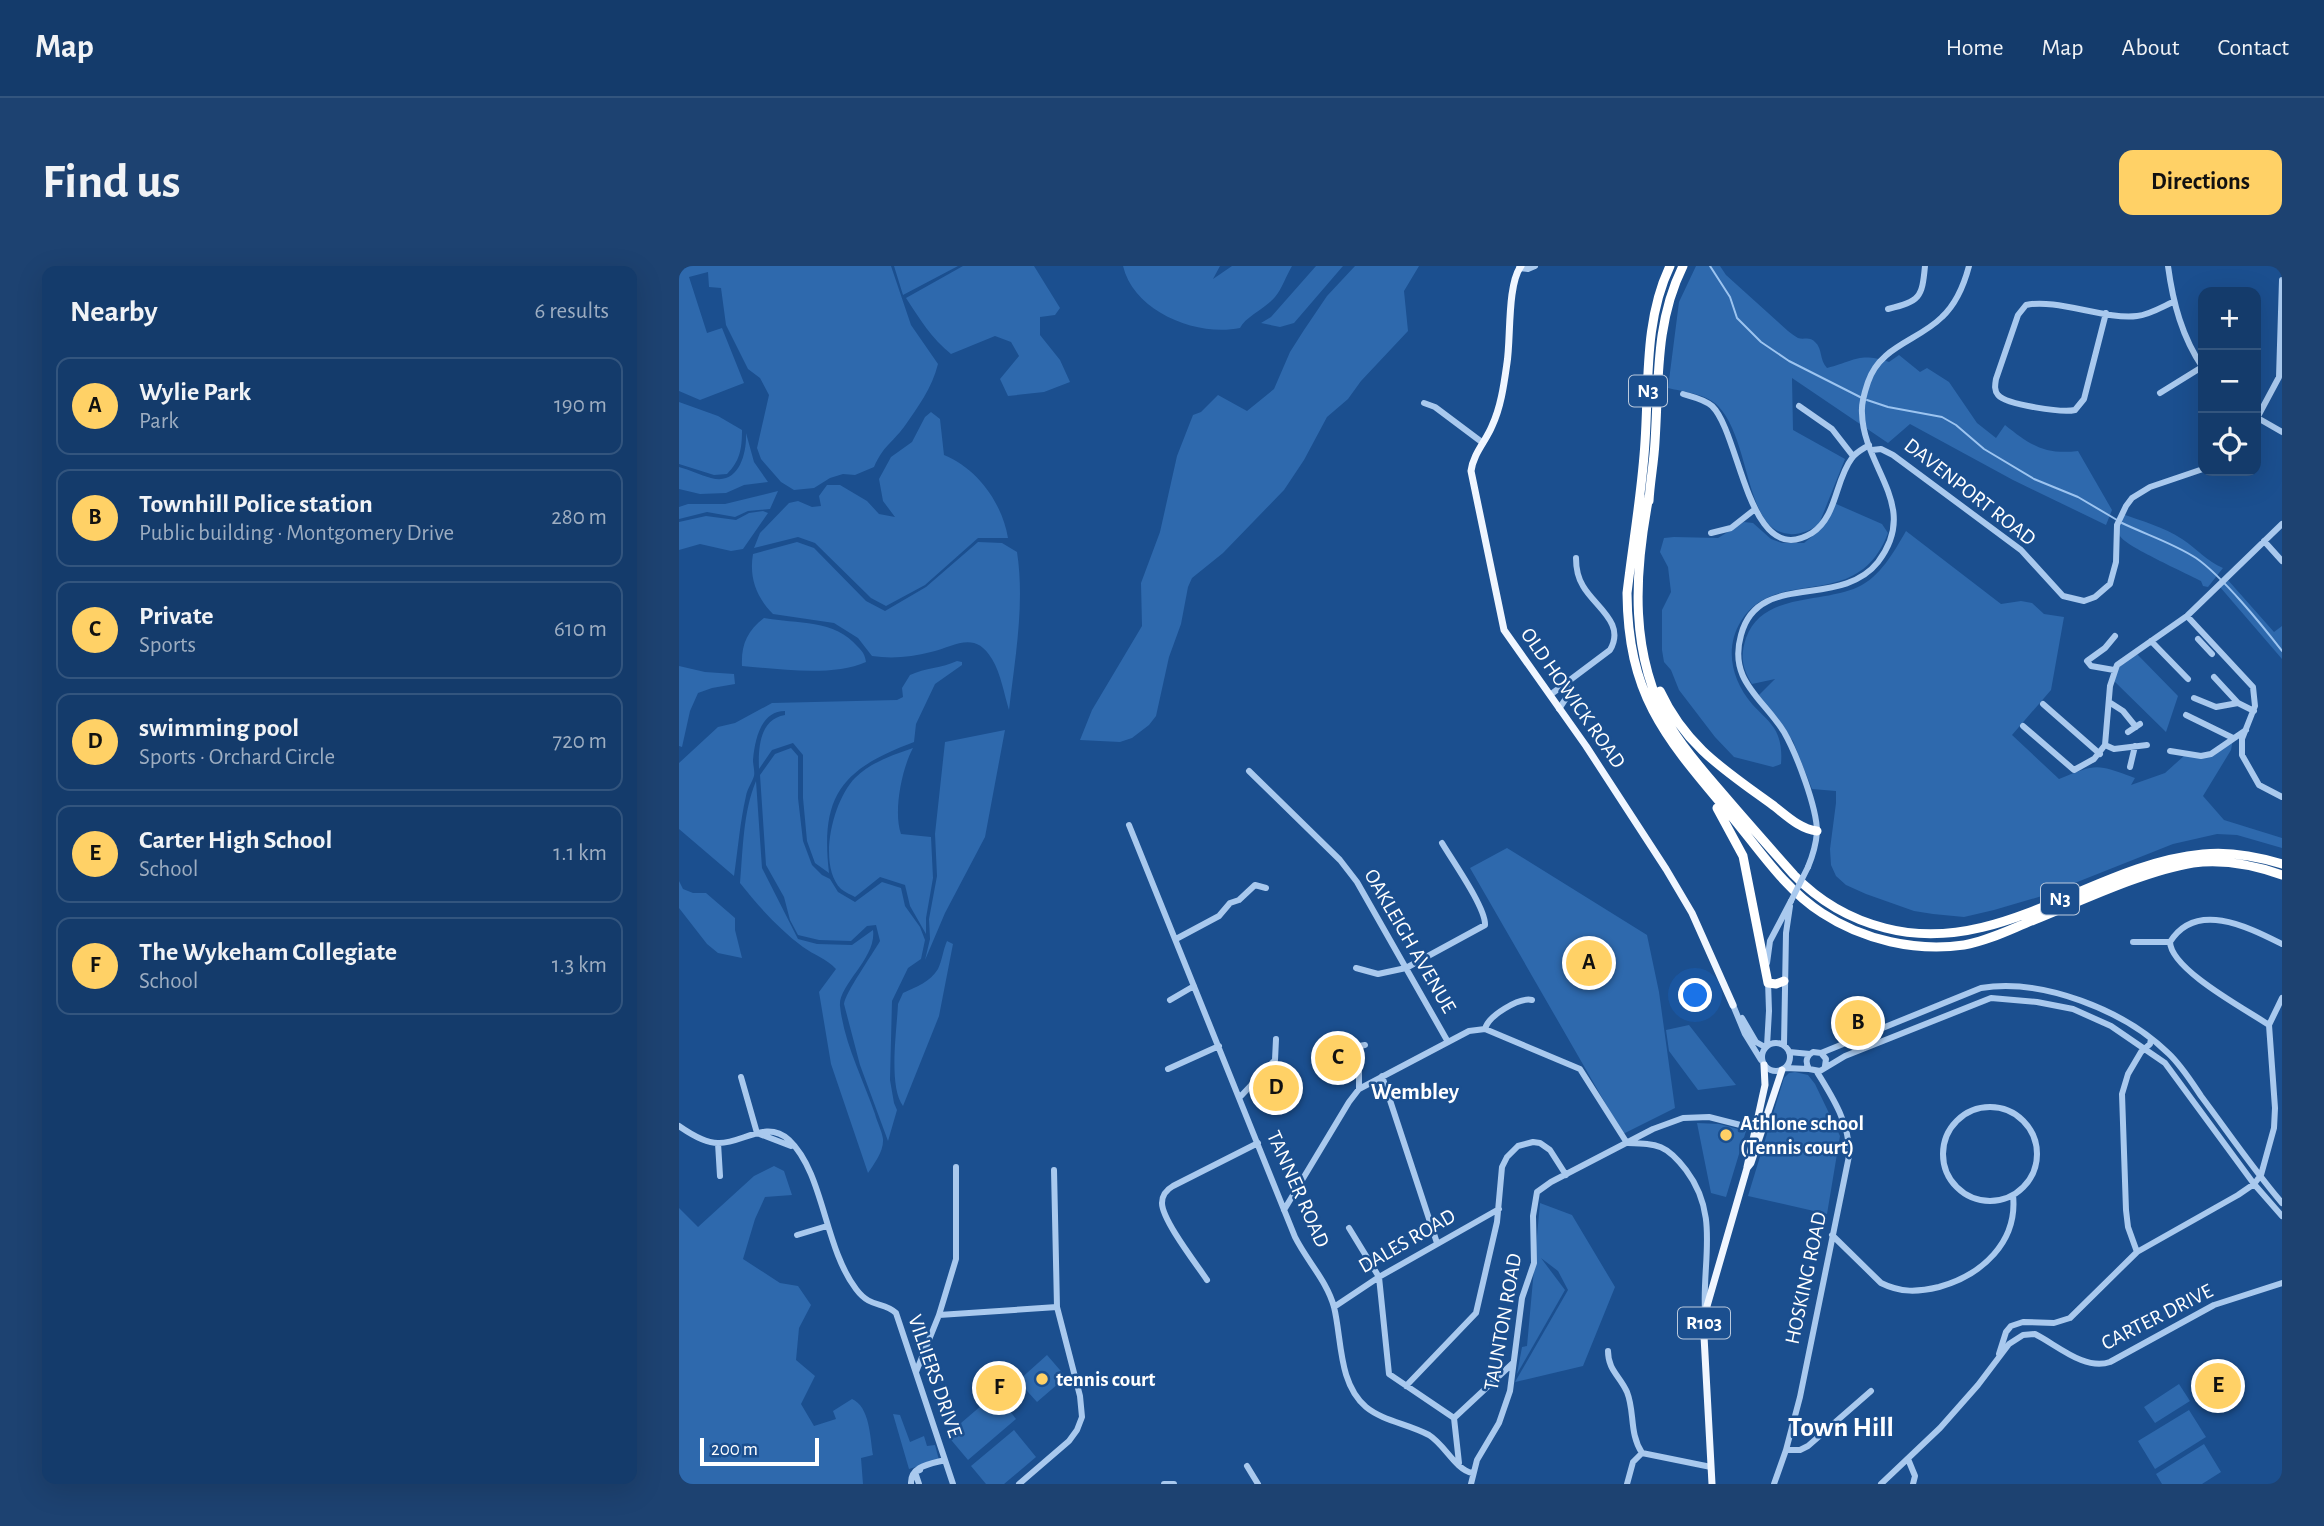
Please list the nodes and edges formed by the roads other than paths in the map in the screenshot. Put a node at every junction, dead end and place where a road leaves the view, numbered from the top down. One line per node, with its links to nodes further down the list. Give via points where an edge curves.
1 (1535, 266): 7 (street)
2 (1670, 266): 27 (highway, N3, via 1651,335)
3 (1683, 266): 27 (highway, N3, via 1660,338 1655,444)
4 (1926, 266): 10 (street, via 1919,297)
5 (1969, 266): 23 (street, via 1963,287 1941,319 1902,342 1873,369 1861,413)
6 (2168, 266): 9 (street)
7 (1520, 267): 22 (main road, OLD HOWICK ROAD, via 1514,279 1503,389)
8 (2282, 280): 12 (street)
9 (2173, 302): 11 (street, via 2140,316); 13 (street)
10 (1888, 309)
11 (2106, 313): 11 (street, via 2031,304 2023,307 1996,379 1998,395 2059,411 2075,410 2084,399)
12 (2281, 334): 19 (street, via 2279,377)
13 (2198, 358)
14 (2198, 370): 15 (street)
15 (2160, 393)
16 (1683, 394): 26 (street, via 1706,402 1721,418)
17 (1424, 403): 22 (street)
18 (1799, 406): 24 (street, via 1832,429)
19 (2259, 413)
20 (2261, 421): 21 (street)
21 (2282, 432)
22 (1483, 443): 45 (main road, OLD HOWICK ROAD, via 1471,475 1502,624)
23 (1871, 448): 24 (street); 25 (street, DAVENPORT ROAD, via 1889,452 2003,535 2051,585 2070,599 2084,601 2110,583 2117,526 2129,502 2144,490); 67 (street, via 1894,510 1892,533 1877,563 1845,586 1773,598 1763,604 1746,623 1738,651 1742,676 1793,750)
24 (1853, 456): 26 (street, via 1825,520 1811,533 1798,538 1779,536 1767,529)
25 (2198, 472)
26 (1754, 510): 29 (street, via 1731,528)
27 (1643, 518): 40 (highway, via 1640,605); 62 (highway, N3, via 1627,593 1633,657 1647,699)
28 (2282, 524): 30 (street)
29 (1711, 533)
30 (2265, 541): 32 (street); 33 (street)
31 (1576, 558): 44 (street, via 1583,586 1611,619 1614,634 1610,650)
32 (2282, 561)
33 (2187, 616): 36 (street); 37 (street)
34 (2115, 636): 41 (street, via 2087,661)
35 (2198, 639): 38 (street)
36 (2151, 641): 41 (street); 43 (street)
37 (2211, 641): 38 (street); 51 (street, via 2253,687)
38 (2206, 647): 39 (street)
39 (2212, 654)
40 (1647, 661): 67 (highway, via 1664,700 1701,751 1796,822); 69 (highway, N3, via 1662,711 1682,744 1785,865 1821,898 1875,925 1931,934 1977,930 2153,864 2203,853 2241,854)
41 (2114, 670): 47 (street)
42 (2214, 677): 48 (street)
43 (2188, 679)
44 (1566, 682): 45 (street); 50 (street, via 1570,692)
45 (1549, 695): 50 (main road, OLD HOWICK ROAD)
46 (2194, 698): 48 (street, via 2216,707)
47 (2109, 702): 55 (street, via 2138,726); 57 (street)
48 (2238, 703): 51 (street)
49 (2043, 704): 61 (street)
50 (1559, 709): 88 (main road, OLD HOWICK ROAD, via 1683,897)
51 (2254, 711): 54 (street)
52 (2186, 715): 56 (street)
53 (2023, 726): 61 (street, via 2074,770)
54 (2246, 730): 56 (street); 65 (street, via 2241,750 2253,778)
55 (2128, 732)
56 (2233, 738): 60 (street, via 2205,755)
57 (2105, 745): 59 (street, via 2114,749); 61 (street)
58 (2147, 745): 59 (street)
59 (2135, 746): 63 (street)
60 (2170, 751)
61 (2100, 754)
62 (1682, 757): 70 (highway, N3, via 1808,902 1840,924 1893,943 1946,947 1982,940 2194,863 2236,863); 80 (highway, via 1744,856)
63 (2130, 767)
64 (1249, 771): 78 (street, OAKLEIGH AVENUE, via 1346,867)
65 (2282, 797)
66 (1129, 825): 73 (street, TANNER ROAD)
67 (1817, 831): 72 (street, bridge, via 1808,867)
68 (1442, 844): 78 (street, via 1485,924)
69 (2282, 864)
70 (2282, 875)
71 (1266, 888): 73 (street, via 1255,885 1219,916)
72 (1791, 901): 79 (street); 80 (street, via 1770,941)
73 (1176, 939): 81 (street, TANNER ROAD)
74 (2133, 942): 75 (street)
75 (2170, 943): 76 (street, via 2188,924 2207,919 2234,922); 89 (street, via 2172,953 2186,969)
76 (2282, 944)
77 (1356, 968): 78 (street, via 1385,974)
78 (1406, 968): 94 (street, OAKLEIGH AVENUE)
79 (1784, 981): 80 (highway); 98 (street)
80 (1768, 983): 97 (street)
81 (1194, 986): 85 (street); 96 (street, TANNER ROAD)
82 (2038, 990): 83 (street); 87 (street); 91 (street, via 1981,988)
83 (2047, 991): 87 (street); 92 (street, via 2101,1007)
84 (2282, 998): 89 (street)
85 (1170, 1000)
86 (1532, 1000): 90 (street, via 1523,1000 1494,1017)
87 (2041, 1002): 99 (street, via 1991,998); 100 (street, via 2104,1021)
88 (1733, 1005): 97 (street, OLD HOWICK ROAD, via 1756,1042); 103 (street, OLD HOWICK ROAD)
89 (2270, 1025): 125 (street, via 2276,1119)
90 (1485, 1029): 94 (street, via 1473,1029); 120 (street, via 1580,1069)
91 (1862, 1037): 99 (street); 102 (street)
92 (2150, 1038): 100 (street, via 2143,1040); 112 (street, via 2174,1058)
93 (1276, 1039): 111 (street, via 1275,1060)
94 (1448, 1042): 108 (street)
95 (1365, 1045): 110 (street, via 1359,1046)
96 (1219, 1046): 104 (street); 111 (street, TANNER ROAD)
97 (1766, 1046): 98 (street, via 1775,1043); 103 (street, R103)
98 (1786, 1048): 101 (street); 105 (street, R103, via 1790,1060)
99 (1866, 1048): 107 (street)
100 (2143, 1049): 113 (street, via 2170,1068); 138 (street, via 2123,1084 2121,1106 2128,1227)
101 (1810, 1054): 102 (street); 106 (street)
102 (1821, 1054): 107 (street, via 1826,1059)
103 (1763, 1063): 105 (street, via 1774,1071); 115 (main road, R103, via 1765,1085)
104 (1168, 1069)
105 (1783, 1069): 106 (street); 115 (main road, R103)
106 (1809, 1069): 107 (street)
107 (1822, 1069): 135 (street, HOSKING ROAD, via 1850,1146)
108 (1383, 1076): 110 (street); 137 (street)
109 (741, 1077): 116 (street)
110 (1359, 1089): 131 (street)
111 (1240, 1097): 119 (street, TANNER ROAD)
112 (2213, 1112): 113 (street); 125 (street)
113 (2206, 1117): 127 (street)
114 (679, 1126): 118 (street)
115 (1758, 1130): 117 (street, TAUNTON ROAD, via 1694,1117); 142 (main road, R103)
116 (757, 1133): 118 (street, VILLIERS DRIVE); 133 (street, VILLIERS DRIVE, via 779,1134 802,1153)
117 (1637, 1137): 120 (street, TAUNTON ROAD); 121 (street)
118 (718, 1143): 126 (street)
119 (1258, 1143): 131 (street, TANNER ROAD); 141 (street, via 1173,1186 1163,1196 1169,1222)
120 (1627, 1143): 121 (street); 124 (street, TAUNTON ROAD)
121 (1648, 1143): 139 (street, via 1672,1152 1702,1197 1706,1209)
122 (955, 1167): 147 (street, via 956,1259)
123 (1054, 1170): 144 (street)
124 (1566, 1175): 130 (street, via 1540,1143 1518,1146 1502,1167); 152 (street, TAUNTON ROAD, via 1535,1196 1534,1263 1522,1298)
125 (2261, 1175): 127 (street); 129 (street)
126 (720, 1176)
127 (2254, 1184): 132 (street); 138 (street)
128 (2013, 1195): 128 (street, via 1994,1200 1974,1198 1951,1181 1943,1153 1951,1129 1963,1115 2000,1107 2020,1118 2034,1136 2036,1164); 135 (street, via 2011,1223 1991,1258 1963,1279 1932,1288 1909,1292 1890,1288)
129 (2282, 1203)
130 (1499, 1209): 137 (street, DALES ROAD); 154 (street, via 1476,1313)
131 (1284, 1210): 145 (street, TANNER ROAD)
132 (2282, 1216)
133 (827, 1226): 136 (street); 153 (street, VILLIERS DRIVE, via 857,1291 872,1304 896,1312)
134 (1349, 1228): 140 (street)
135 (1832, 1235): 157 (street, HOSKING ROAD)
136 (797, 1236)
137 (1437, 1243): 140 (street, DALES ROAD)
138 (2137, 1252): 148 (street, via 2070,1318 2019,1323)
139 (1705, 1276): 142 (street); 146 (street)
140 (1379, 1277): 145 (street, DALES ROAD); 154 (street, via 1388,1373)
141 (1207, 1280)
142 (1714, 1280): 146 (main road, R103)
143 (2282, 1283): 149 (street, CARTER DRIVE, via 2214,1305 2100,1365 2089,1364 2035,1334)
144 (1057, 1307): 147 (street); 168 (street, via 1082,1417 1069,1441)
145 (1334, 1307): 162 (street, TANNER ROAD, via 1344,1366 1362,1404 1429,1435)
146 (1705, 1313): 163 (main road, R103)
147 (939, 1315): 153 (street)
148 (2006, 1332): 149 (street); 151 (street)
149 (2012, 1341): 151 (street)
150 (1608, 1351): 158 (street, via 1610,1367 1628,1397 1633,1436)
151 (1999, 1354): 159 (street, via 1978,1385)
152 (1513, 1363): 156 (street); 164 (street, TAUNTON ROAD, via 1503,1414)
153 (916, 1372): 160 (street, VILLIERS DRIVE)
154 (1406, 1386): 156 (street)
155 (1871, 1391): 157 (street, via 1808,1446)
156 (1454, 1419): 162 (street)
157 (1786, 1450): 175 (street, HOSKING ROAD)
158 (1642, 1453): 163 (street); 173 (street, via 1633,1462)
159 (1908, 1459): 176 (street); 177 (street, via 1915,1476)
160 (945, 1461): 165 (street, via 914,1471); 166 (street, via 915,1472); 167 (street, VILLIERS DRIVE)
161 (1247, 1466): 171 (street)
162 (1461, 1467): 164 (street, TANNER ROAD); 172 (street)
163 (1711, 1467): 174 (main road, R103)
164 (1472, 1474): 172 (street, TAUNTON ROAD)
165 (911, 1484)
166 (919, 1484)
167 (953, 1484)
168 (1019, 1484)
169 (1164, 1484): 170 (street)
170 (1174, 1484)
171 (1258, 1484)
172 (1471, 1484)
173 (1627, 1484)
174 (1712, 1484)
175 (1774, 1484)
176 (1881, 1484)
177 (1913, 1484)

